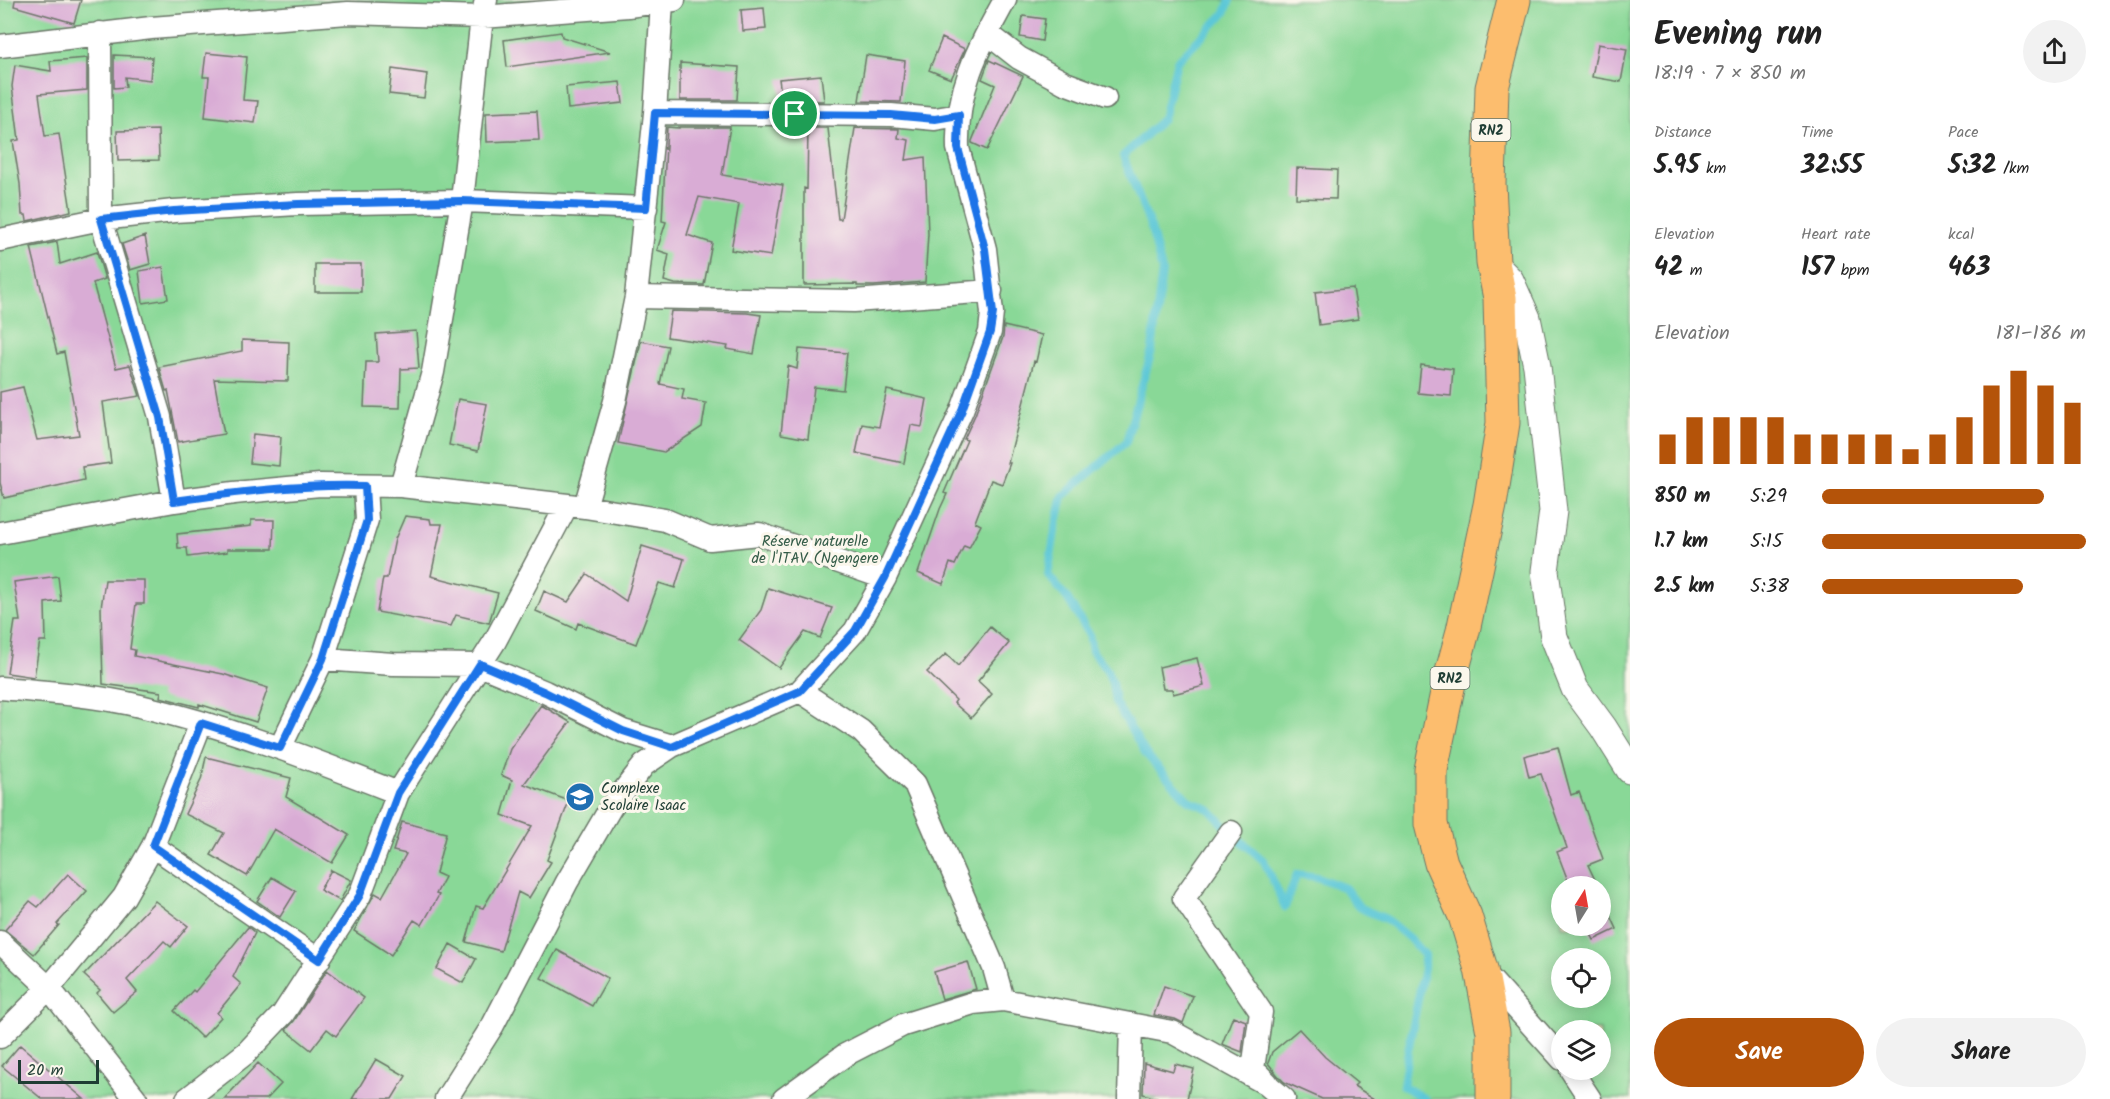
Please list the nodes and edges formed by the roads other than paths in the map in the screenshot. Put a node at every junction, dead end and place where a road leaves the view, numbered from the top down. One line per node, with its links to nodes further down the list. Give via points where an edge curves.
1 (1005, 0): 6 (street)
2 (1514, 0): 15 (highway, RN2, via 1492,88 1489,184)
3 (668, 1): 4 (street); 9 (street)
4 (484, 8): 5 (street, via 348,13); 11 (street)
5 (100, 33): 7 (street); 13 (street)
6 (987, 33): 8 (street, via 1019,58 1065,83); 10 (street, via 964,86)
7 (0, 46)
8 (1105, 98)
9 (655, 113): 10 (street, via 891,115 935,119); 12 (street)
10 (959, 115): 16 (street, via 958,148 985,249)
11 (462, 201): 12 (street); 13 (street, via 290,205); 19 (street, via 433,372)
12 (646, 208): 17 (street)
13 (101, 219): 14 (street); 20 (street, via 160,417)
14 (0, 240)
15 (1494, 263): 31 (street, via 1510,280 1527,318 1537,366 1553,511 1545,571 1554,637 1575,689); 37 (highway, RN2, via 1500,298 1503,423 1484,537 1431,770 1431,824 1441,863 1465,916)
16 (991, 291): 17 (street, via 854,301); 23 (street, via 990,332 962,410)
17 (636, 297): 21 (street, via 615,401)
18 (365, 486): 19 (street); 20 (street, via 320,485); 24 (street, via 367,520)
19 (401, 486): 21 (street)
20 (174, 501): 22 (street)
21 (576, 506): 23 (street, via 665,520 710,539 759,534); 25 (street)
22 (0, 533)
23 (885, 578): 27 (street, via 855,631)
24 (323, 659): 25 (street); 30 (street)
25 (480, 664): 29 (street, via 623,731); 32 (street)
26 (0, 688): 28 (street, via 77,694)
27 (800, 691): 29 (street); 39 (street, via 861,731 915,784 994,968)
28 (201, 723): 30 (street); 34 (street)
29 (672, 747): 47 (street, via 644,765 611,807 493,1025)
30 (280, 748): 32 (street)
31 (1630, 770)
32 (398, 793): 36 (street, via 360,895)
33 (1231, 832): 50 (street, via 1184,898 1261,1012 1253,1069)
34 (153, 846): 36 (street); 38 (street, via 124,897)
35 (0, 942): 38 (street)
36 (319, 960): 46 (street, via 283,1014 253,1046)
37 (1481, 969): 42 (street); 44 (highway, RN2, via 1493,1032)
38 (49, 988): 41 (street); 45 (street)
39 (1003, 1000): 40 (street); 48 (street, via 973,1003 903,1025 845,1055)
40 (1131, 1024): 49 (street); 50 (street, via 1172,1032 1265,1083)
41 (0, 1036)
42 (1551, 1047)
43 (1578, 1080): 51 (street)
44 (1493, 1093)
45 (136, 1099)
46 (187, 1099)
47 (446, 1099)
48 (784, 1099)
49 (1129, 1099)
50 (1283, 1099)
51 (1590, 1099)

